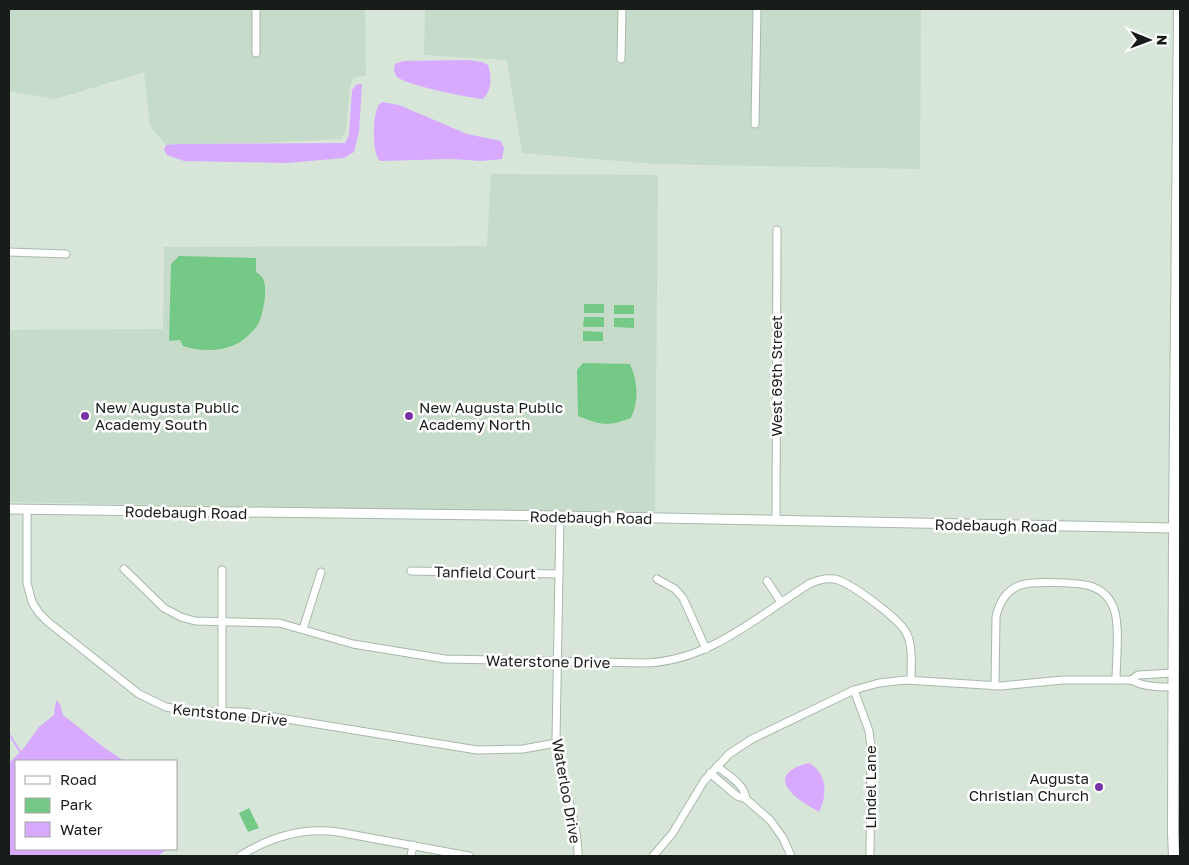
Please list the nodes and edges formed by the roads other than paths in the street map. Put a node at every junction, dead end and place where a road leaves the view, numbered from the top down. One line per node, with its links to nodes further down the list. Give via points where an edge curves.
1 (256, 9): 5 (street)
2 (622, 9): 6 (street)
3 (757, 9): 7 (street)
4 (1179, 9): 8 (main road)
5 (256, 53)
6 (621, 59)
7 (755, 124)
8 (1179, 160): 12 (main road)
9 (777, 230): 16 (street, West 69th Street)
10 (9, 252): 11 (street)
11 (66, 254)
12 (1178, 354): 17 (main road)
13 (9, 509): 14 (street, Rodebaugh Road)
14 (27, 509): 15 (street, Rodebaugh Road); 37 (street, Kentstone Drive, via 27,583 32,602 43,618 152,702 181,710)
15 (560, 516): 16 (street, Rodebaugh Road); 22 (street, Waterloo Drive)
16 (776, 521): 17 (street, Rodebaugh Road)
17 (1174, 528): 30 (main road)
18 (124, 569): 26 (street, Waterstone Drive, via 172,613 195,621)
19 (222, 570): 26 (street)
20 (411, 571): 22 (street, Tanfield Court)
21 (321, 572): 27 (street)
22 (559, 574): 29 (street, Waterloo Drive)
23 (657, 578): 28 (street, via 684,598)
24 (767, 581): 25 (street)
25 (780, 602): 28 (street, Waterstone Drive); 31 (street, Waterstone Drive, via 818,580 832,579 847,584 904,628 909,639)
26 (222, 622): 27 (street, Waterstone Drive, via 279,623); 37 (street)
27 (303, 629): 29 (street, Waterstone Drive, via 353,644 445,659)
28 (706, 649): 29 (street, Waterstone Drive, via 656,662)
29 (557, 661): 39 (street, Waterloo Drive)
30 (1173, 673): 33 (street, via 1138,675); 35 (main road)
31 (911, 680): 34 (street); 36 (street, via 879,683)
32 (1116, 680): 33 (street); 34 (street, via 1063,680); 34 (street, via 1117,622 1109,600 1099,590 1087,585 1033,583 1010,591 998,608)
33 (1131, 680): 35 (street, via 1152,687)
34 (996, 686)
35 (1173, 687): 38 (main road)
36 (854, 690): 40 (street, via 752,739); 50 (street, Lindel Lane, via 869,731 871,747)
37 (222, 711): 39 (street, Kentstone Drive, via 477,750 523,749)
38 (1177, 731): 51 (main road)
39 (556, 743): 47 (street, Waterloo Drive, via 575,825)
40 (717, 766): 41 (street); 42 (street, via 738,783)
41 (710, 773): 42 (street, via 737,796); 48 (street, via 672,834)
42 (746, 799): 49 (street, via 775,826)
43 (413, 845): 44 (street, via 313,830 279,836); 45 (street); 46 (street)
44 (240, 856)
45 (411, 856)
46 (469, 856)
47 (578, 856)
48 (653, 856)
49 (791, 856)
50 (870, 856)
51 (1174, 856)

